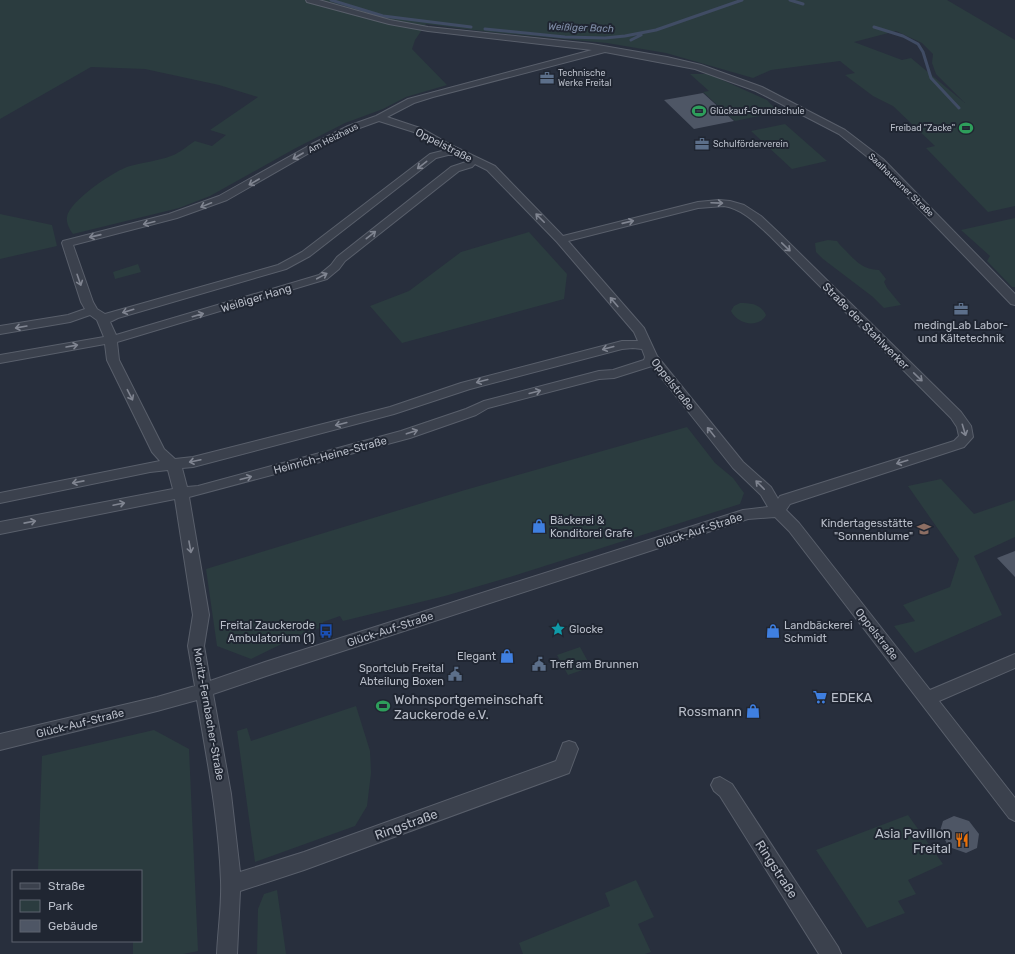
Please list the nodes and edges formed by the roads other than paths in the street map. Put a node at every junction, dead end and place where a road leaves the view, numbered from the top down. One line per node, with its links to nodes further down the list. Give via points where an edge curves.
1 (310, 0): 2 (street, Saalhausener Straße, via 389,22 428,29)
2 (606, 49): 3 (street, Am Heizhaus, via 434,93 411,101); 8 (street, Saalhausener Straße, via 673,61 728,77 786,102 842,132 879,161)
3 (379, 118): 4 (street, Oppelstraße, via 420,131); 7 (street, Am Heizhaus, one-way to 7, via 351,128 315,146 224,198 184,213)
4 (457, 152): 5 (street, Oppelstraße); 10 (street, Weißiger Hang, one-way to 10, via 433,156 306,254 282,267 114,315)
5 (470, 159): 6 (street, Oppelstraße, one-way to 5, via 491,168); 12 (street, Weißiger Hang, one-way to 5, via 323,277 341,259 455,169 471,163)
6 (561, 240): 13 (street, Oppelstraße, one-way to 6, via 640,332); 18 (street, Straße der Stahlwerker, one-way to 18, via 712,202 740,207 760,222 840,300 956,415 964,426 966,437 959,444 785,500)
7 (66, 243): 9 (street, Moritz-Fernbacher-Straße, one-way to 9)
8 (1015, 301)
9 (92, 311): 10 (street, Moritz-Fernbacher-Straße); 11 (street, one-way to 11, via 70,318)
10 (104, 322): 12 (street, Moritz-Fernbacher-Straße)
11 (0, 330)
12 (111, 340): 14 (street, Weißiger Hang, one-way to 12); 15 (street, Moritz-Fernbacher-Straße, one-way to 15, via 113,360 158,452)
13 (648, 351): 15 (street, one-way to 15, via 633,344 622,345 466,386 353,421 193,462); 16 (street, Heinrich-Heine-Straße, one-way to 13, via 198,491 404,435 484,405 649,363); 18 (street, Oppelstraße, one-way to 13, via 766,491 738,465)
14 (0, 359)
15 (171, 464): 16 (street, Moritz-Fernbacher-Straße, via 175,468); 17 (street, one-way to 17)
16 (181, 493): 19 (street, Heinrich-Heine-Straße, one-way to 16); 21 (street, Moritz-Fernbacher-Straße, one-way to 21, via 201,614 196,646)
17 (0, 498)
18 (778, 511): 21 (street, Glück-Auf-Straße, via 748,514); 22 (street, Oppelstraße, via 794,527)
19 (0, 528)
20 (1015, 661): 22 (street)
21 (205, 690): 23 (street, Glück-Auf-Straße); 27 (street, Moritz-Fernbacher-Straße, via 222,794)
22 (927, 699): 26 (street, Oppelstraße)
23 (0, 742)
24 (569, 749): 27 (street, Ringstraße, via 563,767 304,861 248,880)
25 (720, 785): 29 (street, Ringstraße, via 726,790)
26 (1015, 812)
27 (231, 883): 28 (street, Moritz-Fernbacher-Straße)
28 (227, 954)
29 (831, 954)

